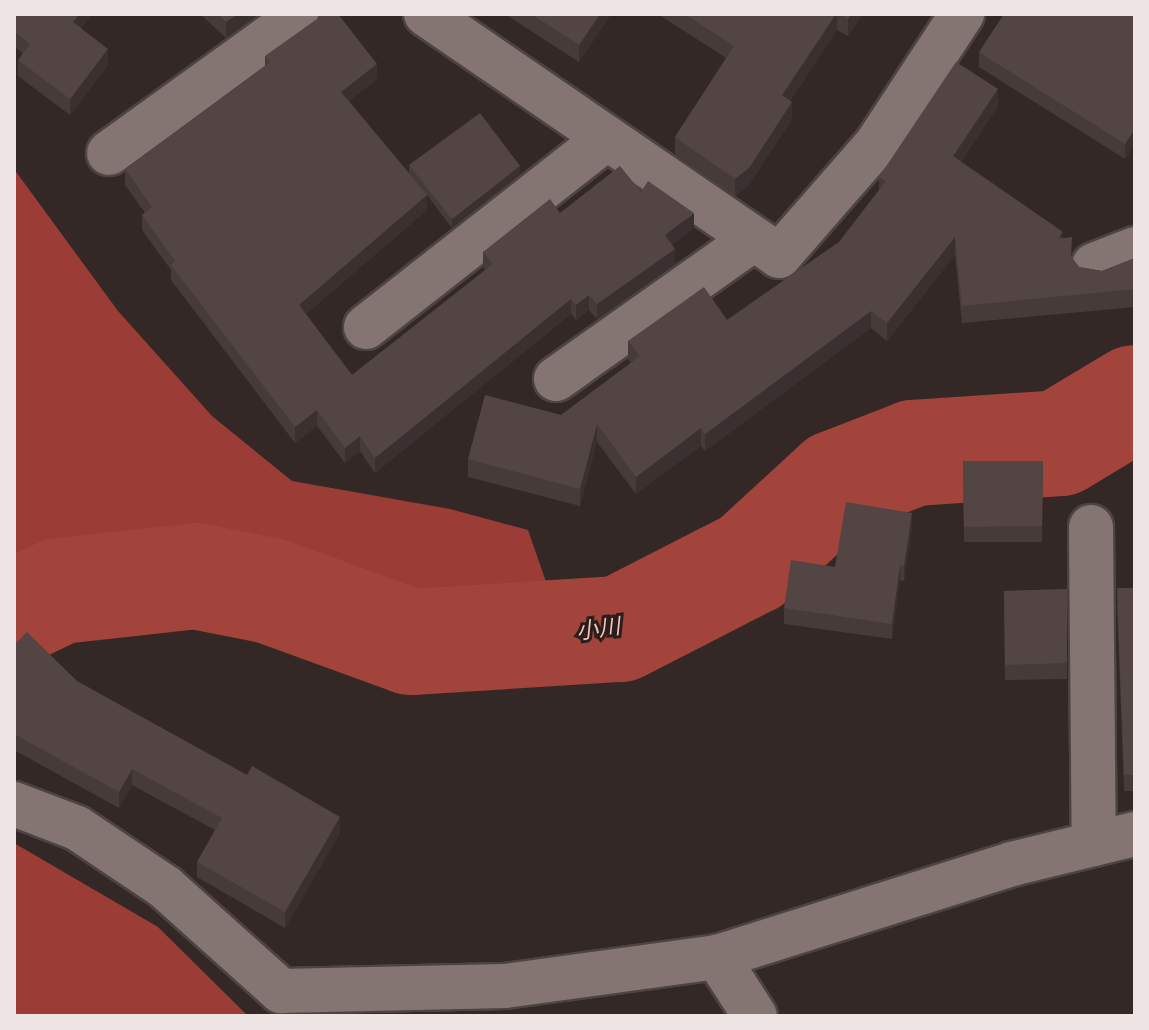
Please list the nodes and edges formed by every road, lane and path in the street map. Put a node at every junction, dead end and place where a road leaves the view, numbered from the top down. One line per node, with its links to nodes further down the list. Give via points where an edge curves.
1 (302, 14): 5 (street)
2 (426, 14): 4 (street)
3 (962, 14): 6 (street, via 876,145 779,256)
4 (607, 138): 6 (street); 9 (street)
5 (109, 153)
6 (754, 239): 10 (street)
7 (1135, 249): 8 (street)
8 (1094, 265)
9 (366, 327)
10 (556, 379)
11 (1091, 527): 13 (street)
12 (14, 804): 14 (street, via 77,828 165,887 281,991 505,986)
13 (1114, 839): 14 (street, via 1012,864)
14 (717, 957): 15 (street)
15 (755, 1016)

